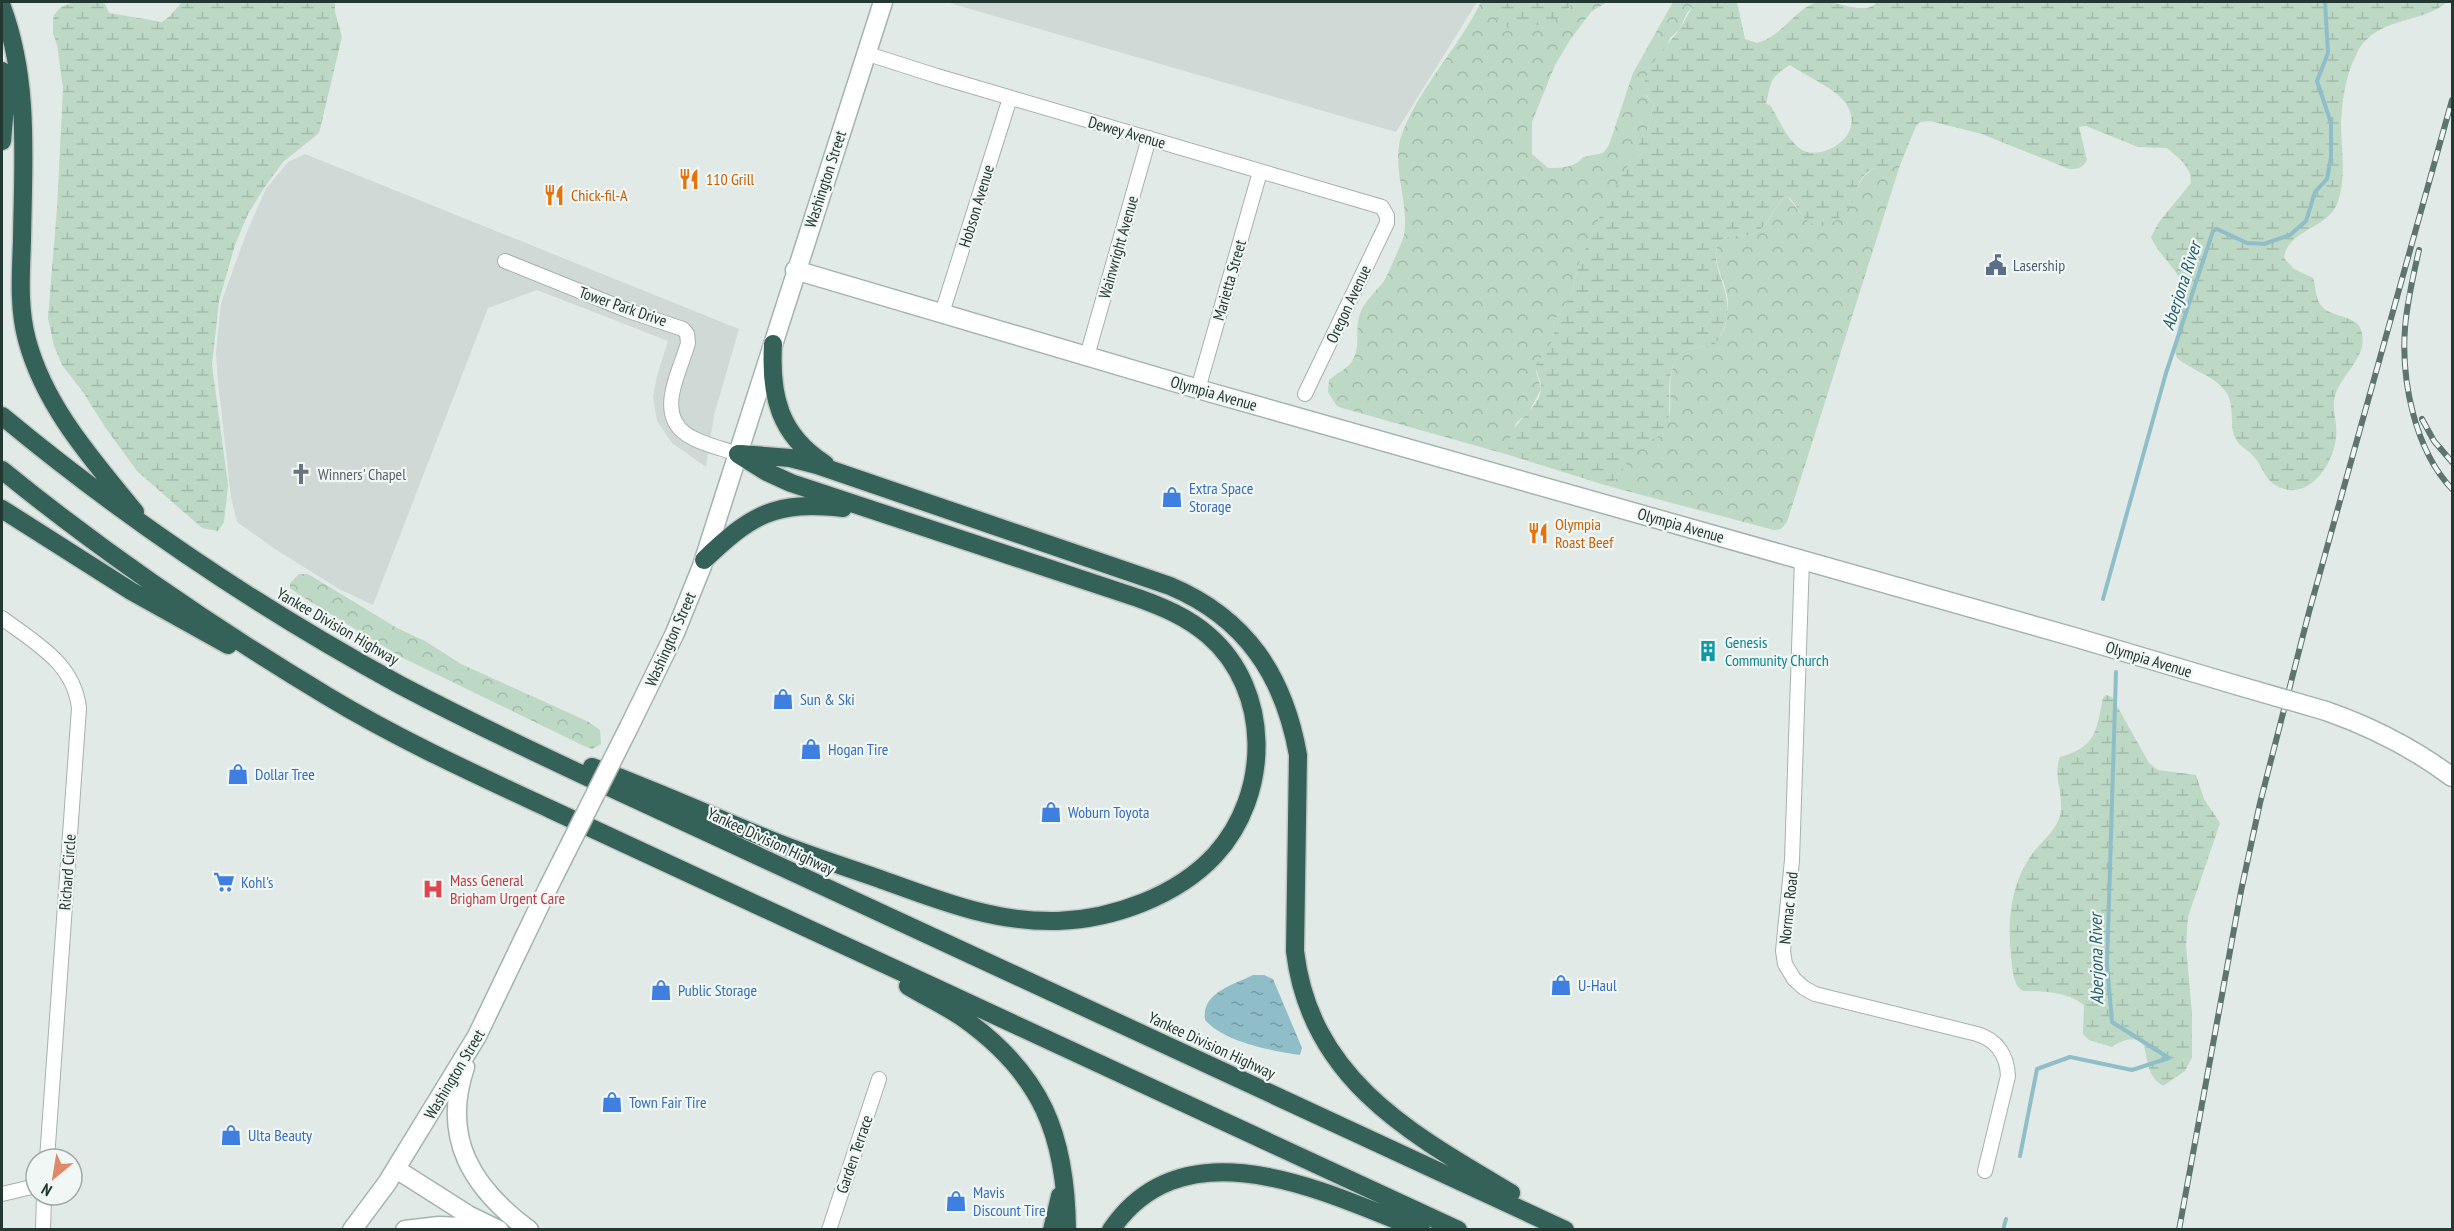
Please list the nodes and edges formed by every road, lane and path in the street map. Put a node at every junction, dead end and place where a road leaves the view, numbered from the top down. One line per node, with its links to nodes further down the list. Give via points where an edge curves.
1 (883, 2): 3 (main road, Washington Street)
2 (2, 7): 23 (highway, via 14,51 23,112 21,288 27,338 62,418)
3 (865, 53): 5 (street, Dewey Avenue); 11 (main road, Washington Street)
4 (2, 71): 7 (highway)
5 (1010, 98): 6 (street, Dewey Avenue); 12 (street, Hobson Avenue)
6 (1149, 138): 8 (street, Dewey Avenue); 14 (street, Wainwright Avenue)
7 (2, 141)
8 (1260, 172): 9 (street, Dewey Avenue, via 1378,206); 15 (street, Marietta Street)
9 (1386, 213): 16 (street, Oregon Avenue, via 1387,223)
10 (505, 261): 18 (street, Tower Park Drive, via 683,329 688,343 671,397 674,419 692,437)
11 (795, 270): 12 (main road, Olympia Avenue); 13 (main road, Washington Street)
12 (942, 314): 14 (main road, Olympia Avenue)
13 (773, 344): 18 (main road, Washington Street); 20 (highway, via 772,385 783,419 807,450)
14 (1087, 356): 15 (main road, Olympia Avenue)
15 (1198, 389): 24 (main road, Olympia Avenue)
16 (1305, 394)
17 (2, 416): 23 (highway, Yankee Division Highway)
18 (738, 454): 20 (highway, via 795,459); 22 (highway, via 784,480); 25 (main road, Washington Street)
19 (2, 470): 27 (highway, via 119,560)
20 (839, 472): 52 (highway, via 1170,586 1202,602 1238,631 1271,673 1292,723 1298,765 1296,960 1305,1004 1329,1049 1363,1089 1402,1125)
21 (2, 509): 27 (highway, via 193,627)
22 (891, 515): 25 (highway, via 815,506 775,510 742,526); 28 (highway, via 1160,606 1185,618 1217,644 1236,669 1249,696 1257,756 1244,812 1228,838 1200,869 1164,892 1116,912 1062,921 1001,918 958,907 790,847 645,786)
23 (149, 529): 28 (highway, Yankee Division Highway, via 315,637)
24 (1802, 559): 29 (main road, Olympia Avenue, bridge, via 2326,711 2385,735); 35 (street, Normac Road, via 1785,964 1797,982 1815,994 1977,1034 1995,1043 2006,1060 2008,1076)
25 (704, 560): 31 (main road, Washington Street, bridge, via 675,633)
26 (2, 618): 33 (street, Richard Circle, via 60,663 71,680 79,708)
27 (328, 696): 30 (highway, via 496,784)
28 (489, 730): 51 (highway, Yankee Division Highway)
29 (2452, 777)
30 (800, 924): 36 (highway, via 962,1017 1011,1059 1038,1095 1052,1125); 50 (highway)
31 (477, 1036): 34 (main road, Washington Street); 44 (main road, via 459,1088 463,1154 483,1188)
32 (879, 1079): 45 (street, Garden Terrace)
33 (48, 1147)
34 (396, 1169): 40 (main road); 42 (main road, Washington Street)
35 (1985, 1171)
36 (1063, 1183): 46 (highway); 47 (highway)
37 (24, 1189): 38 (street)
38 (2, 1194)
39 (44, 1207): 41 (street)
40 (498, 1229): 43 (main road, via 439,1226)
41 (43, 1230)
42 (352, 1230)
43 (405, 1230)
44 (529, 1230)
45 (829, 1230)
46 (1052, 1230)
47 (1067, 1230)
48 (1111, 1230): 49 (highway, via 1141,1196 1160,1185 1222,1171 1275,1177)
49 (1421, 1230)
50 (1458, 1230)
51 (1565, 1230)
52 (1572, 1230)

